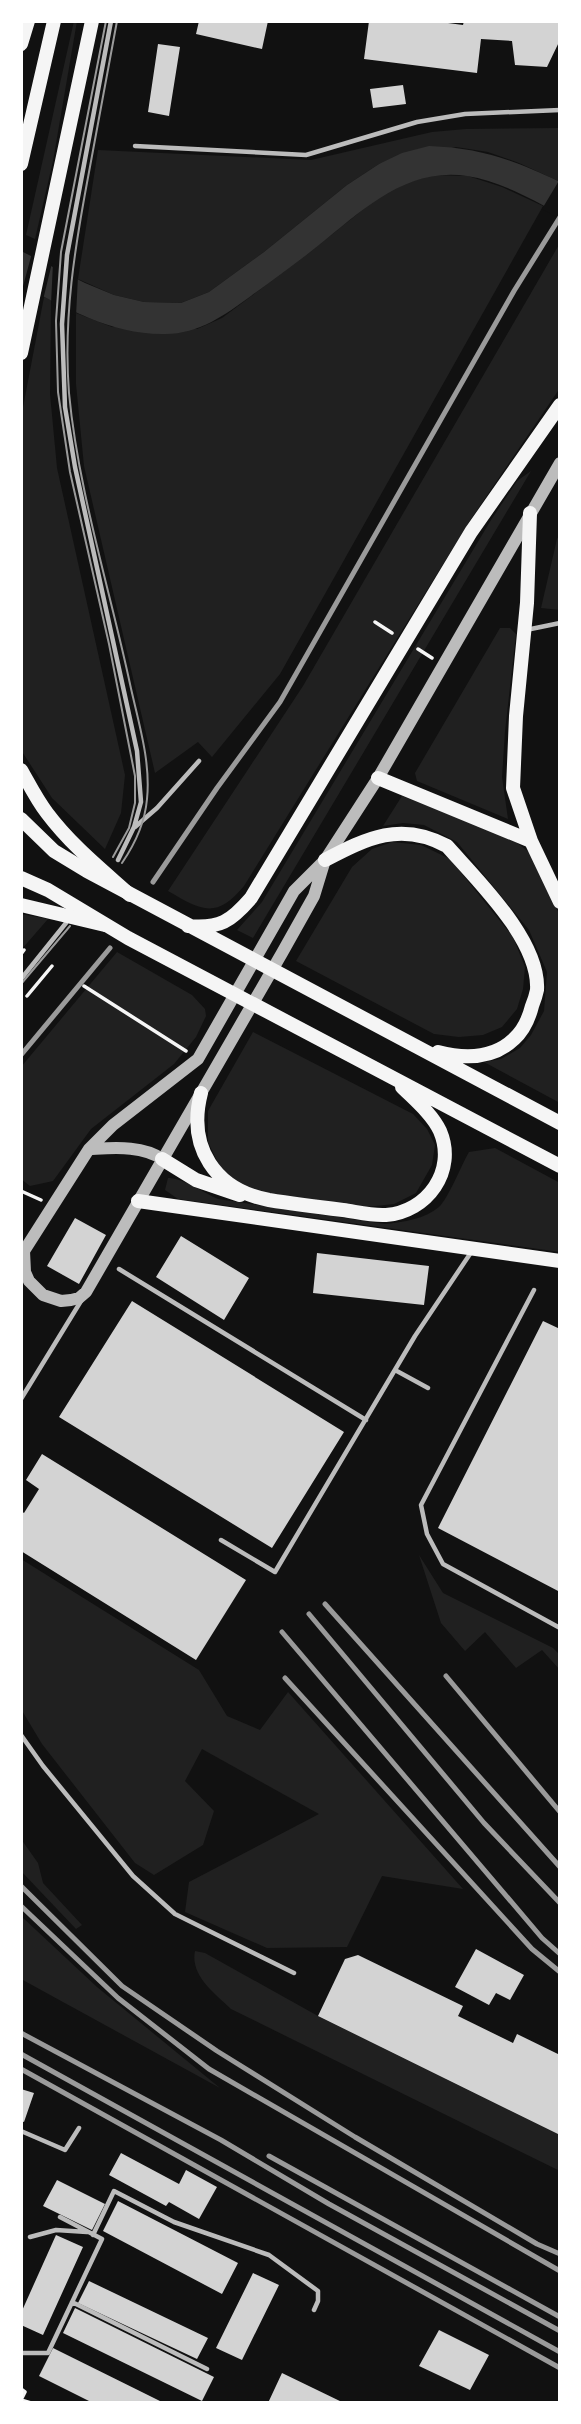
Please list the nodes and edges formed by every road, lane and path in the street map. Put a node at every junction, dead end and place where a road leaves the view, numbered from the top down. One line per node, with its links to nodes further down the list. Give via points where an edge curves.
1 (28, 21): 5 (main road)
2 (54, 21): 8 (main road)
3 (92, 21): 9 (main road)
4 (111, 21): 23 (lane, via 67,255 62,324 65,407 75,467 138,751 141,802)
5 (21, 44)
6 (560, 110): 7 (lane, via 465,114 417,122 306,155)
7 (135, 146)
8 (21, 164)
9 (21, 353)
10 (560, 405): 33 (main road, via 471,532 251,898 222,924)
11 (560, 463): 12 (street)
12 (530, 513): 15 (main road); 18 (street)
13 (375, 622): 16 (path)
14 (560, 623): 15 (lane)
15 (525, 630): 24 (main road, via 513,788)
16 (394, 634)
17 (414, 647): 18 (path)
18 (443, 665): 21 (street)
19 (198, 761): 23 (lane)
20 (21, 770): 27 (main road, via 45,812)
21 (378, 778): 24 (main road); 26 (street)
22 (21, 819): 27 (main road, via 54,851)
23 (134, 827): 25 (lane)
24 (531, 841): 29 (main road)
25 (118, 860)
26 (325, 860): 38 (main road, via 362,840 385,834 433,839 447,846 519,932 533,960 537,990 529,1018 517,1037 492,1054 476,1057); 39 (street, via 294,891); 41 (street, via 314,895)
27 (90, 867): 33 (main road)
28 (21, 878): 31 (main road)
29 (560, 902)
30 (21, 905): 31 (main road)
31 (59, 905): 40 (main road)
32 (66, 923): 35 (lane)
33 (188, 926): 38 (main road)
34 (51, 966): 37 (path)
35 (21, 979)
36 (85, 986): 39 (path)
37 (27, 996)
38 (421, 1048): 42 (main road)
39 (198, 1059): 43 (street)
40 (391, 1076): 45 (main road); 47 (main road, via 429,1115 443,1139 443,1172 434,1190 398,1213 377,1215)
41 (201, 1094): 44 (street); 47 (main road, via 198,1132 212,1167 243,1193)
42 (560, 1123)
43 (89, 1149): 44 (street, via 139,1150); 49 (street)
44 (162, 1159): 47 (main road, via 213,1188); 48 (street)
45 (560, 1166)
46 (21, 1191): 49 (path)
47 (269, 1200)
48 (138, 1202): 50 (main road); 55 (street)
49 (53, 1206): 51 (street)
50 (474, 1248): 52 (main road); 56 (lane)
51 (23, 1254): 55 (street, via 29,1281 43,1296 61,1301)
52 (560, 1261)
53 (119, 1269): 59 (lane)
54 (534, 1290): 61 (lane, via 421,1505 427,1534 443,1564)
55 (86, 1292): 58 (lane)
56 (395, 1370): 57 (lane); 59 (lane)
57 (428, 1388)
58 (21, 1399)
59 (366, 1420): 60 (lane, via 275,1572)
60 (221, 1540)
61 (560, 1628)
62 (21, 1735): 63 (lane, via 134,1876 175,1914)
63 (294, 1973)
64 (79, 2128): 65 (lane, via 65,2150)
65 (21, 2131)
66 (60, 2217): 67 (lane)
67 (91, 2233): 68 (lane, via 55,2230); 69 (lane, via 102,2239); 70 (lane, via 114,2192 174,2222 269,2255 318,2291)
68 (30, 2237)
69 (72, 2302): 71 (lane, via 48,2353); 72 (lane)
70 (314, 2310)
71 (21, 2353)
72 (207, 2368)
73 (21, 2389): 74 (path, via 25,2392)
74 (21, 2400): 75 (path)
75 (31, 2403)

